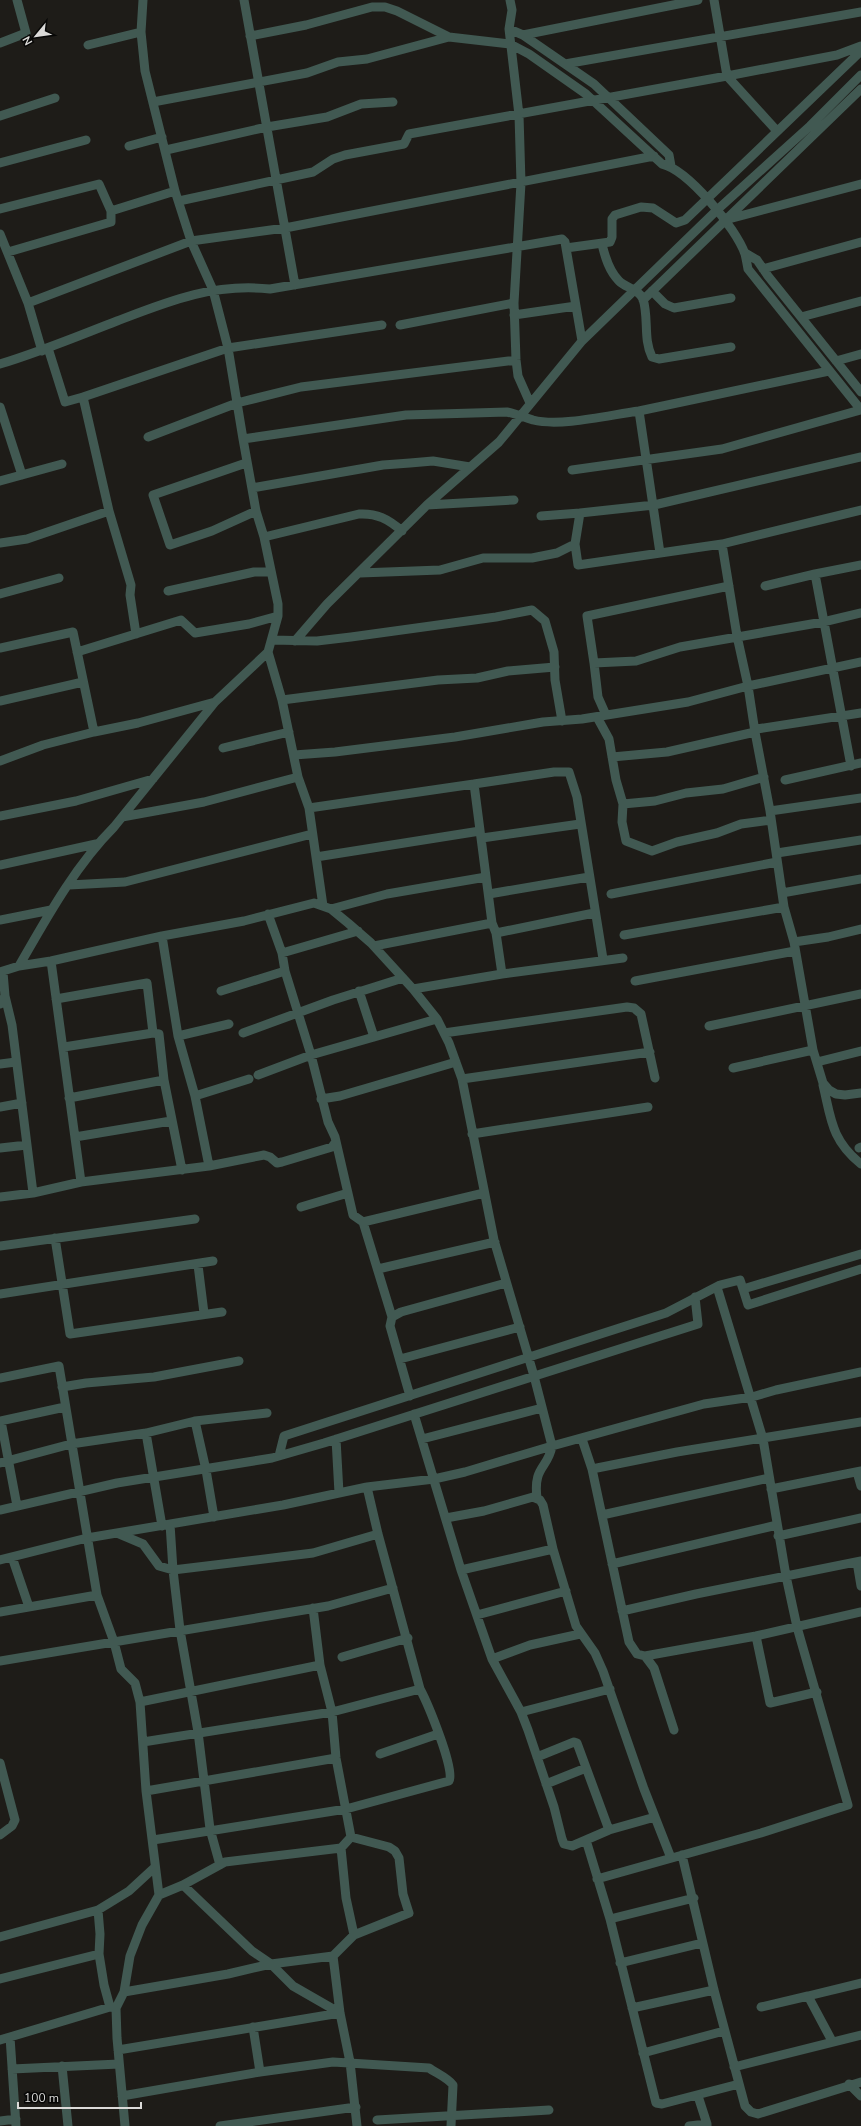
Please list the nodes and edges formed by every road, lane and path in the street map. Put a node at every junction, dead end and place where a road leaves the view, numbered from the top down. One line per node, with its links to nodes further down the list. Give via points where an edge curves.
1 (17, 0): 14 (street, via 26,33)
2 (143, 0): 9 (street)
3 (244, 0): 11 (street)
4 (510, 0): 8 (street, via 512,10)
5 (698, 0): 10 (street)
6 (714, 0): 12 (street)
7 (861, 12): 12 (street)
8 (509, 28): 10 (street); 15 (street)
9 (141, 32): 16 (street); 27 (street, via 145,71)
10 (523, 35): 19 (street)
11 (250, 36): 13 (street, via 385,7); 22 (street)
12 (720, 36): 19 (street); 21 (street)
13 (449, 37): 15 (street); 22 (street, via 367,59 338,62 307,73)
14 (0, 43)
15 (510, 44): 26 (street, via 529,54); 29 (street)
16 (88, 45)
17 (861, 46): 21 (street, via 837,56)
18 (861, 51): 32 (street)
19 (565, 64): 25 (street, via 594,84)
20 (861, 75): 47 (street, via 810,126)
21 (727, 76): 25 (street); 32 (street)
22 (258, 82): 27 (street); 31 (street)
23 (861, 89): 49 (street)
24 (55, 98): 30 (street)
25 (608, 98): 26 (street); 39 (street, via 669,154)
26 (593, 100): 29 (street); 37 (street)
27 (153, 102): 33 (street)
28 (393, 102): 31 (street, via 362,104 327,117)
29 (519, 115): 40 (street, via 409,134 404,144 345,155 333,159 313,172); 41 (street)
30 (0, 116)
31 (267, 127): 36 (street); 40 (street)
32 (777, 131): 44 (street)
33 (162, 137): 35 (street); 36 (street)
34 (86, 140): 38 (street)
35 (129, 146)
36 (166, 150): 43 (street)
37 (654, 156): 39 (street, via 662,164); 41 (street)
38 (0, 163)
39 (671, 166): 44 (street)
40 (276, 180): 45 (street); 50 (street)
41 (521, 183): 50 (street); 55 (street)
42 (861, 184): 49 (street)
43 (175, 192): 45 (street); 48 (street)
44 (707, 197): 47 (street); 54 (street, via 681,222 672,222 648,206 615,215 612,219 610,242)
45 (179, 201): 52 (street)
46 (0, 209): 48 (street, via 99,184)
47 (717, 210): 49 (street); 62 (street)
48 (111, 211): 57 (street, via 111,222)
49 (724, 220): 58 (street); 63 (street)
50 (285, 228): 52 (street); 60 (street)
51 (1, 239): 57 (street)
52 (191, 241): 61 (street); 66 (street)
53 (861, 242): 59 (street)
54 (602, 244): 56 (street); 62 (street, via 613,274 619,282)
55 (519, 246): 56 (street, via 562,239); 60 (street); 68 (street)
56 (566, 248): 69 (street)
57 (8, 252): 66 (street)
58 (745, 253): 59 (street, via 758,260); 82 (street, via 748,269)
59 (763, 269): 71 (street)
60 (295, 285): 61 (street, via 270,289 246,287)
61 (214, 290): 76 (street); 77 (street, via 168,301)
62 (634, 290): 65 (street); 74 (street)
63 (652, 291): 64 (street, via 665,304 674,308); 65 (street)
64 (731, 298)
65 (643, 300): 75 (street, via 648,350 652,357 659,359)
66 (28, 302): 77 (street)
67 (861, 302): 71 (street)
68 (514, 303): 70 (street); 73 (street)
69 (576, 306): 70 (street); 74 (street)
70 (514, 316): 79 (street)
71 (801, 317): 80 (street)
72 (382, 325): 76 (street)
73 (400, 326)
74 (582, 341): 86 (street)
75 (731, 347)
76 (228, 348): 84 (street); 85 (street)
77 (45, 350): 81 (street); 84 (street, via 65,402)
78 (861, 354): 80 (street)
79 (516, 360): 85 (street, via 301,387); 86 (street, via 518,376)
80 (836, 361): 83 (street)
81 (0, 364)
82 (829, 371): 88 (street); 89 (street)
83 (861, 392)
84 (83, 397): 107 (street)
85 (237, 403): 91 (street); 92 (street)
86 (530, 403): 90 (street)
87 (0, 406): 99 (street)
88 (861, 410): 94 (street, via 722,450)
89 (639, 411): 90 (street, via 564,421 534,420); 94 (street)
90 (522, 415): 92 (street, via 507,412 406,415); 97 (street, via 499,442)
91 (148, 437)
92 (243, 439): 95 (street)
93 (861, 457): 104 (street)
94 (646, 460): 98 (street); 104 (street)
95 (246, 463): 101 (street); 106 (street, via 153,495 170,545 212,531)
96 (62, 464): 99 (street)
97 (470, 467): 101 (street, via 433,461 383,465); 103 (street)
98 (572, 470)
99 (22, 475): 100 (street)
100 (0, 481)
101 (252, 488): 106 (street)
102 (514, 500): 103 (street)
103 (427, 505): 110 (street)
104 (654, 505): 108 (street); 115 (street)
105 (861, 510): 114 (street)
106 (256, 511): 111 (street)
107 (109, 512): 112 (street, via 27,539); 128 (street, via 131,585)
108 (580, 513): 109 (street); 113 (street)
109 (541, 516)
110 (402, 531): 111 (street, via 381,516 370,513); 118 (street)
111 (264, 537): 117 (street)
112 (0, 543)
113 (575, 544): 115 (street, via 578,565); 118 (street, via 557,554 532,558 483,558 440,570)
114 (722, 544): 115 (street); 121 (street)
115 (660, 553)
116 (861, 565): 119 (street)
117 (271, 572): 123 (street, via 254,572); 126 (street)
118 (360, 573): 131 (street)
119 (815, 574): 122 (street); 127 (street)
120 (59, 578): 124 (street)
121 (729, 586): 129 (street); 136 (street, via 587,616)
122 (765, 586)
123 (168, 591)
124 (0, 594)
125 (861, 613): 127 (street)
126 (278, 616): 128 (street, via 196,633 181,620); 130 (street)
127 (823, 622): 129 (street); 138 (street)
128 (136, 634): 133 (street)
129 (737, 636): 136 (street, via 680,647 636,661); 140 (street)
130 (272, 640): 131 (street); 134 (street)
131 (295, 641): 137 (street, via 351,637 532,610 545,621 554,652)
132 (0, 648): 133 (street, via 73,632)
133 (77, 652): 139 (street)
134 (268, 652): 141 (street); 143 (street)
135 (861, 662): 138 (street)
136 (594, 663): 145 (street)
137 (554, 667): 141 (street); 147 (street)
138 (832, 669): 140 (street); 146 (street)
139 (83, 682): 142 (street); 149 (street)
140 (748, 686): 145 (street, via 688,702); 148 (street)
141 (282, 700): 150 (street)
142 (0, 701)
143 (215, 702): 149 (street); 159 (street)
144 (861, 713): 146 (street)
145 (602, 716): 147 (street); 153 (street)
146 (842, 716): 148 (street); 156 (street)
147 (562, 720): 152 (street, via 350,750)
148 (756, 731): 153 (street, via 667,752); 158 (street)
149 (94, 732): 154 (street, via 43,745)
150 (289, 732): 151 (street); 152 (street)
151 (223, 748)
152 (294, 755): 157 (street)
153 (612, 757): 163 (street)
154 (0, 761)
155 (861, 763): 156 (street)
156 (851, 766): 160 (street)
157 (298, 777): 164 (street); 167 (street, via 204,802)
158 (764, 777): 163 (street, via 723,789); 165 (street)
159 (153, 779): 166 (street, via 76,801); 167 (street)
160 (785, 780)
161 (474, 784): 164 (street); 168 (street, via 569,772 577,797); 170 (street)
162 (861, 798): 165 (street)
163 (623, 804): 165 (street, via 622,822 626,841 652,851 677,842 717,834)
164 (309, 808): 169 (street)
165 (771, 815): 174 (street)
166 (0, 816)
167 (122, 817): 172 (street)
168 (580, 824): 170 (street); 177 (street)
169 (312, 834): 173 (street); 179 (street, via 125,882)
170 (481, 834): 173 (street); 176 (street)
171 (861, 840): 174 (street)
172 (96, 844): 175 (street); 179 (street)
173 (316, 857): 183 (street)
174 (777, 857): 180 (street); 182 (street)
175 (0, 865)
176 (486, 876): 181 (street); 183 (street)
177 (590, 876): 181 (street); 186 (street)
178 (861, 879): 180 (street)
179 (69, 885): 185 (street)
180 (782, 893): 184 (street)
181 (490, 894): 189 (street)
182 (611, 894)
183 (327, 907): 187 (street, via 314,903); 191 (street)
184 (784, 907): 193 (street); 195 (street)
185 (51, 910): 188 (street); 202 (street)
186 (594, 913): 192 (street); 200 (street)
187 (268, 914): 194 (street); 198 (street)
188 (0, 920)
189 (492, 923): 192 (street); 196 (street)
190 (861, 929): 195 (street)
191 (358, 931): 196 (street); 198 (street)
192 (496, 933): 205 (street)
193 (624, 935)
194 (162, 936): 201 (street); 222 (street)
195 (794, 942): 197 (street)
196 (374, 946): 206 (street)
197 (795, 951): 207 (street); 214 (street)
198 (282, 953): 203 (street)
199 (623, 958): 200 (street)
200 (603, 960): 205 (street)
201 (51, 961): 202 (street); 212 (street)
202 (19, 966): 204 (street)
203 (285, 971): 209 (street); 215 (street)
204 (1, 972): 213 (street)
205 (502, 974): 208 (street)
206 (403, 978): 208 (street); 210 (street)
207 (635, 982)
208 (414, 989): 216 (street)
209 (221, 991)
210 (359, 991): 215 (street); 223 (street)
211 (861, 994): 214 (street)
212 (56, 999): 219 (street, via 147,983); 224 (street)
213 (3, 1000): 229 (street, via 12,1025)
214 (805, 1006): 218 (street); 225 (street)
215 (299, 1013): 220 (street); 228 (street)
216 (437, 1019): 221 (street); 223 (street)
217 (229, 1024): 222 (street)
218 (709, 1026)
219 (153, 1033): 224 (street); 238 (street, via 159,1034)
220 (243, 1033)
221 (444, 1033): 227 (street, via 634,1008 641,1014); 230 (street)
222 (178, 1036): 241 (street)
223 (374, 1037): 228 (street)
224 (64, 1047): 242 (street)
225 (813, 1050): 231 (street); 233 (street)
226 (861, 1051): 231 (street)
227 (650, 1052): 235 (street); 237 (street)
228 (311, 1056): 234 (street); 243 (street)
229 (16, 1062): 232 (street); 244 (street)
230 (456, 1062): 237 (street); 243 (street)
231 (817, 1062): 239 (street)
232 (0, 1064)
233 (733, 1068)
234 (258, 1075)
235 (655, 1078)
236 (249, 1079): 241 (street)
237 (462, 1079): 248 (street)
238 (164, 1080): 242 (street); 247 (street)
239 (823, 1083): 240 (street, via 836,1094); 253 (street, via 837,1136)
240 (861, 1093)
241 (195, 1096): 254 (street)
242 (69, 1098): 249 (street)
243 (322, 1099): 250 (street)
244 (22, 1103): 245 (street); 251 (street)
245 (0, 1107)
246 (648, 1107): 248 (street)
247 (171, 1121): 249 (street); 255 (street)
248 (472, 1134): 259 (street)
249 (75, 1137): 256 (street)
250 (335, 1143): 254 (street, via 332,1147 277,1163 264,1155); 258 (street)
251 (28, 1145): 252 (street); 257 (street)
252 (0, 1148)
253 (861, 1164)
254 (209, 1166): 255 (street)
255 (182, 1170): 256 (street)
256 (81, 1182): 257 (street)
257 (33, 1193): 260 (street)
258 (348, 1193): 261 (street); 263 (street, via 353,1215)
259 (484, 1193): 263 (street); 265 (street)
260 (0, 1198)
261 (301, 1208)
262 (195, 1219): 264 (street)
263 (363, 1222): 271 (street)
264 (55, 1238): 266 (street); 273 (street)
265 (495, 1242): 271 (street); 272 (street)
266 (0, 1246)
267 (861, 1254): 275 (street)
268 (213, 1261): 269 (street)
269 (198, 1265): 273 (street); 279 (street)
270 (861, 1268): 275 (street, via 748,1305)
271 (378, 1270): 280 (street)
272 (506, 1283): 280 (street, via 401,1312); 281 (street)
273 (62, 1284): 276 (street); 279 (street, via 70,1334)
274 (717, 1287): 275 (street, via 740,1280); 277 (street); 290 (street)
275 (743, 1289)
276 (0, 1294)
277 (695, 1297): 282 (street, via 666,1313); 286 (street, via 698,1324)
278 (222, 1312): 279 (street)
279 (204, 1313)
280 (392, 1317): 283 (street, via 390,1326)
281 (520, 1328): 282 (street); 283 (street)
282 (529, 1357): 286 (street); 289 (street)
283 (400, 1359): 289 (street)
284 (239, 1361): 288 (street, via 154,1377)
285 (861, 1372): 290 (street)
286 (534, 1376): 292 (street); 294 (street)
287 (0, 1378): 288 (street, via 59,1366)
288 (62, 1387): 291 (street)
289 (410, 1396): 305 (street, via 284,1436)
290 (752, 1397): 301 (street, via 704,1404); 302 (street)
291 (65, 1407): 295 (street); 303 (street)
292 (542, 1408): 300 (street); 304 (street)
293 (267, 1413): 296 (street)
294 (414, 1414): 299 (street); 300 (street)
295 (0, 1421): 306 (street)
296 (195, 1421): 298 (street); 308 (street)
297 (861, 1422): 302 (street)
298 (146, 1433): 303 (street); 310 (street)
299 (336, 1439): 305 (street); 317 (street)
300 (422, 1439): 312 (street)
301 (582, 1439): 304 (street); 307 (street)
302 (763, 1439): 307 (street, via 677,1452); 311 (street)
303 (71, 1444): 306 (street); 316 (street)
304 (552, 1446): 312 (street); 318 (street, via 536,1476)
305 (279, 1456): 308 (street)
306 (4, 1461): 319 (street)
307 (592, 1469): 321 (street)
308 (206, 1470): 310 (street); 322 (street)
309 (859, 1471): 313 (street); 315 (street)
310 (154, 1477): 316 (street); 325 (street)
311 (769, 1478): 315 (street); 321 (street)
312 (434, 1479): 314 (street); 323 (street)
313 (861, 1486)
314 (367, 1487): 317 (street); 328 (street)
315 (771, 1489): 326 (street)
316 (79, 1493): 319 (street); 330 (street)
317 (339, 1493): 322 (street, via 283,1506)
318 (537, 1498): 323 (street); 331 (street, via 543,1505)
319 (17, 1506): 320 (street)
320 (0, 1510)
321 (602, 1515): 335 (street)
322 (214, 1517): 325 (street)
323 (446, 1518): 337 (street)
324 (861, 1518): 329 (street)
325 (166, 1525): 327 (street); 336 (street)
326 (777, 1525): 329 (street); 335 (street)
327 (117, 1533): 330 (street); 336 (street, via 143,1544 159,1566)
328 (378, 1534): 336 (street, via 314,1553); 340 (street)
329 (778, 1536): 338 (street)
330 (87, 1538): 332 (street); 342 (street)
331 (553, 1549): 337 (street); 341 (street)
332 (12, 1557): 333 (street); 343 (street)
333 (0, 1560)
334 (859, 1562): 338 (street); 339 (street)
335 (612, 1564): 345 (street)
336 (173, 1570): 350 (street)
337 (461, 1570): 348 (street)
338 (786, 1576): 345 (street); 349 (street)
339 (861, 1586)
340 (393, 1588): 344 (street); 353 (street)
341 (566, 1591): 348 (street); 351 (street)
342 (97, 1595): 343 (street); 354 (street)
343 (28, 1606): 346 (street)
344 (313, 1608): 350 (street); 359 (street)
345 (622, 1611): 355 (street, via 632,1649 637,1654)
346 (0, 1612)
347 (861, 1612): 349 (street)
348 (477, 1616): 357 (street)
349 (797, 1627): 352 (street); 363 (street)
350 (180, 1630): 354 (street); 362 (street)
351 (580, 1634): 357 (street, via 530,1646); 361 (street, via 595,1653)
352 (756, 1636): 355 (street); 363 (street, via 770,1703)
353 (408, 1638): 356 (street); 360 (street)
354 (114, 1642): 358 (street); 364 (street, via 121,1669 135,1683)
355 (645, 1656): 367 (street, via 654,1668)
356 (342, 1657)
357 (492, 1659): 366 (street)
358 (0, 1661)
359 (320, 1665): 362 (street); 365 (street)
360 (420, 1689): 365 (street); 369 (street)
361 (610, 1689): 366 (street); 380 (street)
362 (191, 1692): 364 (street); 368 (street)
363 (818, 1692): 388 (street, via 848,1805 762,1833)
364 (140, 1702): 370 (street)
365 (332, 1712): 368 (street); 373 (street)
366 (521, 1712): 372 (street)
367 (674, 1730)
368 (198, 1732): 370 (street); 376 (street)
369 (438, 1734): 371 (street); 379 (street, via 451,1774 449,1781)
370 (143, 1742): 378 (street)
371 (380, 1754)
372 (537, 1757): 375 (street, via 574,1742 579,1746); 377 (street)
373 (336, 1758): 376 (street); 379 (street)
374 (0, 1763): 383 (street, via 15,1820 12,1826)
375 (586, 1768): 377 (street); 382 (street)
376 (204, 1782): 378 (street); 381 (street)
377 (546, 1784): 386 (street, via 564,1844 572,1846)
378 (146, 1791): 385 (street)
379 (346, 1809): 381 (street); 384 (street)
380 (655, 1817): 382 (street); 389 (street)
381 (210, 1829): 385 (street); 390 (street)
382 (609, 1830): 386 (street)
383 (0, 1835)
384 (351, 1837): 387 (street); 398 (street, via 389,1846 396,1851 408,1913)
385 (153, 1840): 391 (street)
386 (586, 1840): 392 (street)
387 (341, 1848): 390 (street, via 236,1860); 398 (street, via 346,1898)
388 (682, 1854): 389 (street); 395 (street)
389 (671, 1858): 392 (street)
390 (220, 1865): 393 (street)
391 (154, 1868): 394 (street); 396 (street, via 129,1891)
392 (597, 1879): 397 (street)
393 (183, 1885): 394 (street); 403 (street, via 252,1951)
394 (159, 1894): 408 (street, via 142,1925 130,1956)
395 (694, 1898): 397 (street); 400 (street)
396 (98, 1910): 399 (street); 401 (street)
397 (610, 1919): 404 (street)
398 (354, 1935): 402 (street)
399 (0, 1937)
400 (702, 1943): 404 (street); 407 (street)
401 (99, 1954): 405 (street); 411 (street, via 104,1985)
402 (333, 1956): 403 (street); 413 (street)
403 (271, 1964): 408 (street); 413 (street, via 293,1986)
404 (620, 1964): 412 (street)
405 (0, 1979)
406 (861, 1984): 409 (street)
407 (714, 1990): 412 (street); 415 (street)
408 (124, 1992): 411 (street)
409 (808, 1996): 410 (street); 419 (street)
410 (761, 2007)
411 (113, 2008): 417 (street); 420 (street)
412 (632, 2008): 421 (street)
413 (340, 2013): 414 (street); 422 (street)
414 (253, 2027): 420 (street); 427 (street)
415 (724, 2031): 421 (street); 425 (street)
416 (861, 2035): 419 (street)
417 (10, 2037): 418 (street); 426 (street)
418 (0, 2040)
419 (832, 2041): 425 (street)
420 (118, 2050): 423 (street)
421 (643, 2053): 432 (street, via 656,2103)
422 (350, 2062): 427 (street); 434 (street); 436 (street, via 429,2068 449,2080 452,2085)
423 (119, 2064): 424 (street); 431 (street)
424 (62, 2066): 426 (street); 441 (street)
425 (734, 2067): 429 (street)
426 (12, 2069): 439 (street)
427 (260, 2072): 431 (street)
428 (861, 2082): 430 (street)
429 (739, 2084): 430 (street, via 746,2106 751,2112 758,2114); 432 (street)
430 (850, 2084): 433 (street)
431 (122, 2096): 442 (street)
432 (698, 2096): 440 (street)
433 (861, 2096)
434 (356, 2107): 443 (street); 444 (street)
435 (549, 2110): 436 (street)
436 (450, 2116): 437 (street); 445 (street)
437 (377, 2120)
438 (0, 2121): 439 (street)
439 (16, 2123)
440 (707, 2125): 446 (street)
441 (68, 2126)
442 (125, 2126)
443 (220, 2126)
444 (357, 2126)
445 (451, 2126)
446 (689, 2126)

